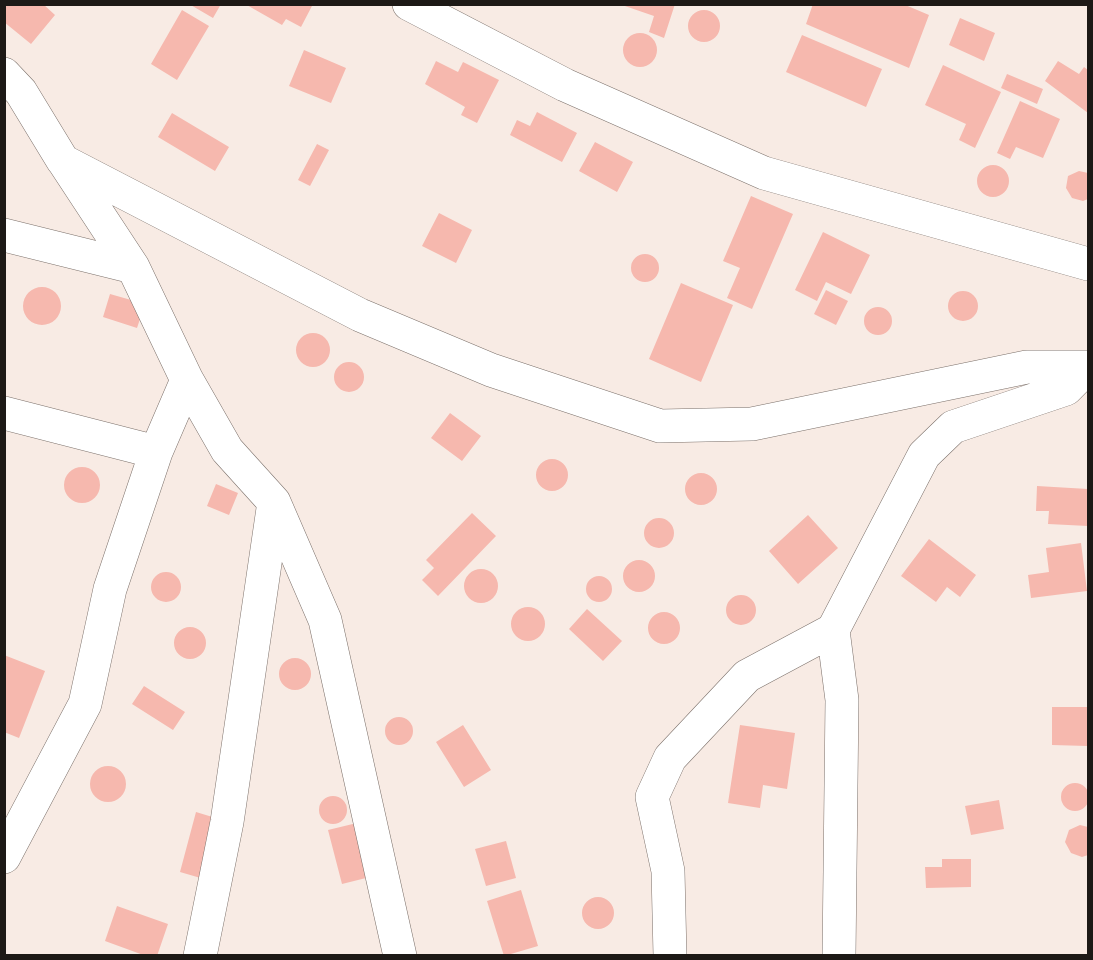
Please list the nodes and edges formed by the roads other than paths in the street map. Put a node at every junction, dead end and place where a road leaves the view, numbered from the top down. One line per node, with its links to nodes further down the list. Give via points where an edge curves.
1 (409, 4): 5 (street, via 565,86 764,173)
2 (4, 74): 3 (street, via 21,92)
3 (63, 161): 6 (street); 11 (street, via 360,315 491,370 660,426 752,424 1027,368 1089,367 1066,389 953,427 924,455)
4 (4, 235): 6 (street)
5 (1089, 264)
6 (133, 267): 7 (street)
7 (187, 380): 9 (street); 10 (street, via 228,450)
8 (4, 412): 9 (street)
9 (156, 452): 12 (street, via 110,590 85,704)
10 (274, 502): 13 (street, via 226,822); 14 (street, via 325,620)
11 (833, 630): 15 (street, via 747,676 670,758 651,797 668,871); 16 (street, via 842,700)
12 (4, 857)
13 (200, 956)
14 (400, 956)
15 (670, 956)
16 (839, 956)

